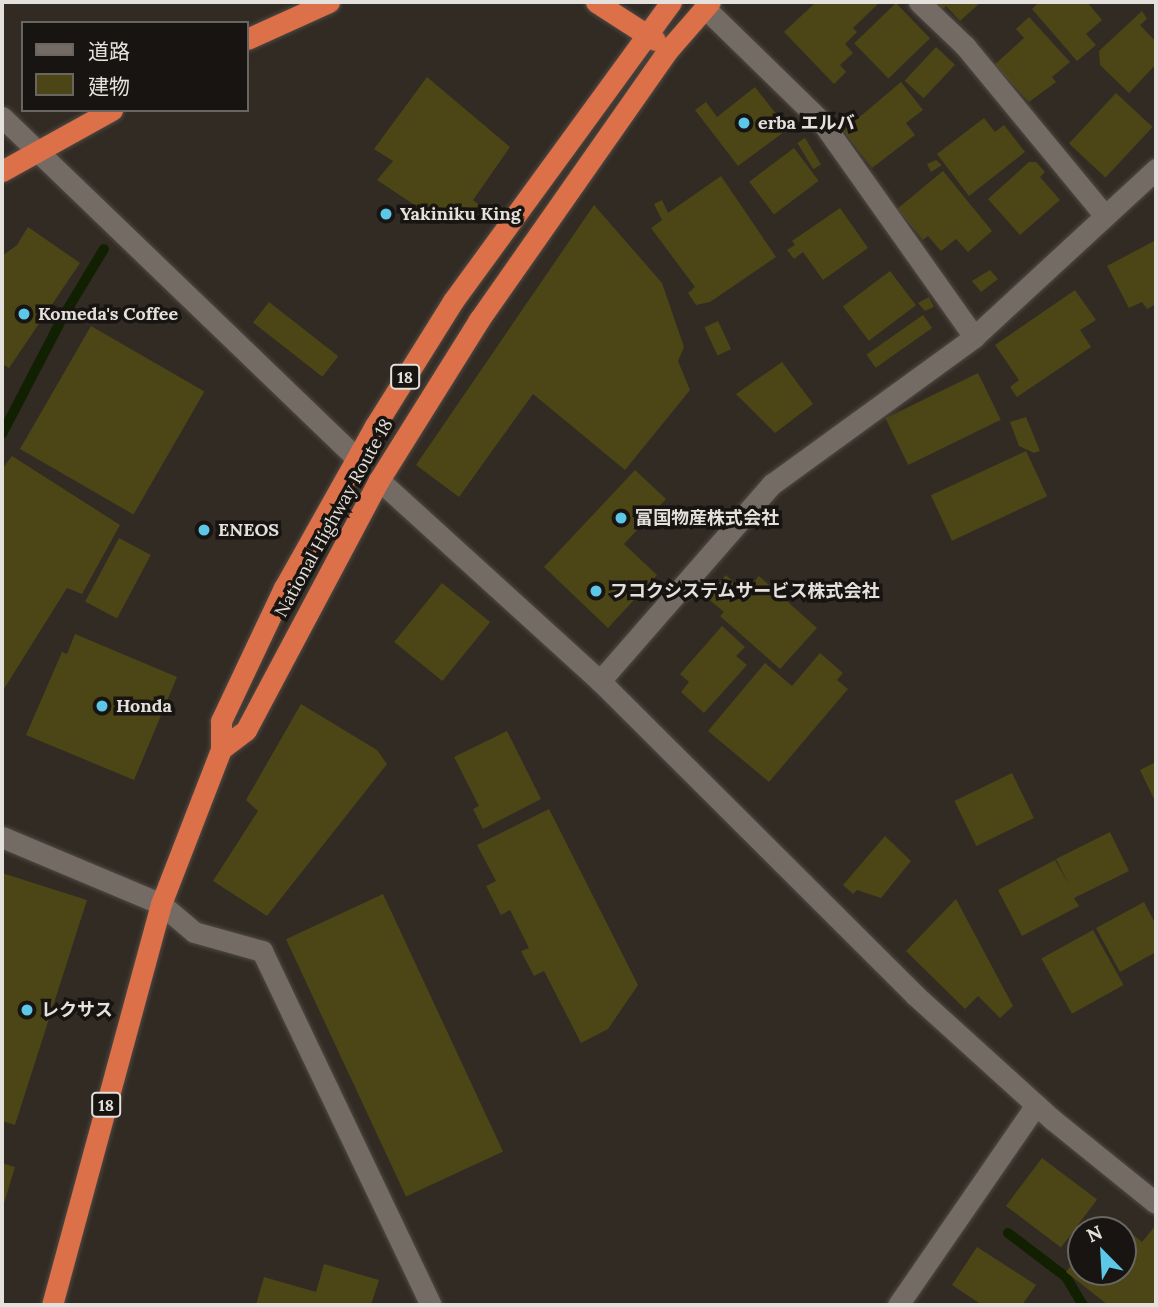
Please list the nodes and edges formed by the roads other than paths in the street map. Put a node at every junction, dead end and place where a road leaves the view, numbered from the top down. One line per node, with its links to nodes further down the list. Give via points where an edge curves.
1 (329, 2): 7 (highway)
2 (596, 2): 6 (highway)
3 (671, 2): 6 (highway, National Highway Route 18 / 18)
4 (919, 2): 14 (street, via 965,46)
5 (707, 5): 8 (highway, National Highway Route 18 / 18); 15 (street, via 822,122)
6 (646, 34): 8 (highway); 16 (highway, National Highway Route 18 / 18, via 470,273)
7 (248, 39)
8 (669, 49): 17 (highway, National Highway Route 18 / 18, via 479,320)
9 (109, 112): 11 (highway)
10 (2, 117): 11 (street)
11 (39, 152): 13 (highway); 16 (street)
12 (1156, 169): 14 (street)
13 (2, 171)
14 (1105, 216): 15 (street)
15 (974, 337): 18 (street, via 772,484)
16 (357, 459): 19 (highway, National Highway Route 18 / 18, via 284,588 221,721)
17 (379, 480): 18 (street); 19 (highway, National Highway Route 18 / 18, via 246,730)
18 (600, 681): 22 (street, via 812,896)
19 (221, 749): 21 (highway, National Highway Route 18 / 18)
20 (2, 837): 21 (street)
21 (161, 904): 24 (highway, National Highway Route 18 / 18); 25 (street, via 194,932 262,951)
22 (1036, 1105): 23 (street); 26 (street)
23 (1156, 1203)
24 (52, 1305)
25 (431, 1305)
26 (898, 1305)

